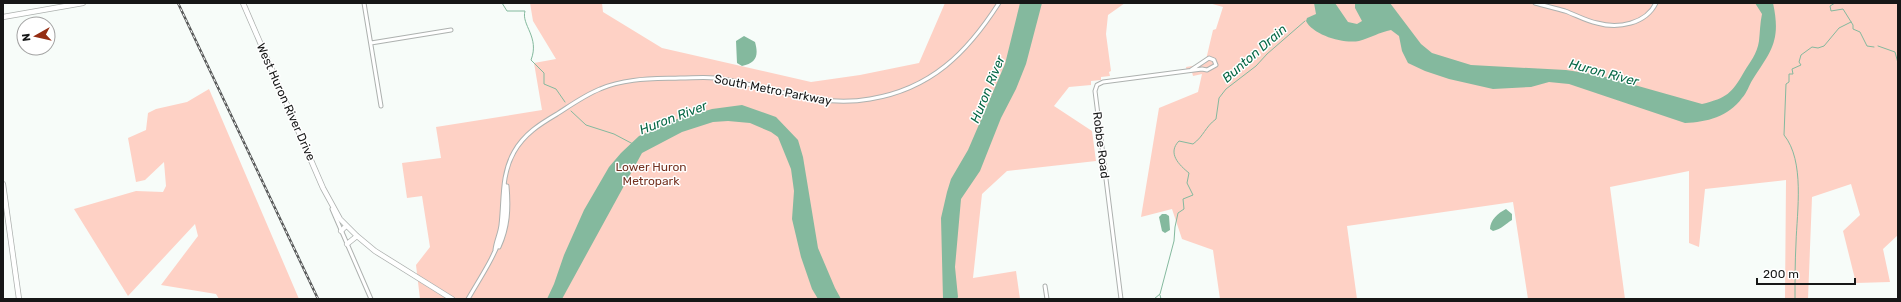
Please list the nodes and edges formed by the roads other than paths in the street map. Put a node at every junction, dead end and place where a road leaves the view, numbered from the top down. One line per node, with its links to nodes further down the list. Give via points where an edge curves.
1 (83, 3): 7 (main road)
2 (243, 3): 14 (main road, West Huron River Drive)
3 (364, 3): 9 (street)
4 (999, 3): 12 (street, South Metro Parkway, via 972,42 947,65 910,88 877,98 850,102 824,101 711,78 636,80 605,87 530,132 511,156)
5 (1535, 3): 6 (street, via 1593,22 1613,25 1642,19)
6 (1656, 3)
7 (3, 17)
8 (450, 30): 9 (street)
9 (371, 42): 11 (street)
10 (1191, 70): 10 (street, Robbe Road, via 1212,68 1216,65 1210,58); 26 (street, Robbe Road, via 1103,82 1097,85 1095,91)
11 (381, 106)
12 (505, 179): 19 (street, South Metro Parkway, via 501,225); 19 (street, South Metro Parkway, via 508,218 502,239)
13 (3, 184): 21 (main road)
14 (329, 201): 15 (main road, West Huron River Drive); 16 (street)
15 (346, 226): 16 (main road); 17 (main road, West Huron River Drive)
16 (341, 231): 18 (street)
17 (357, 236): 18 (main road); 23 (main road, West Huron River Drive, via 382,256)
18 (347, 244): 22 (street)
19 (495, 250): 24 (street, South Metro Parkway)
20 (1045, 286): 25 (street)
21 (19, 299)
22 (371, 299)
23 (452, 299)
24 (468, 299)
25 (1047, 299)
26 (1121, 299)

